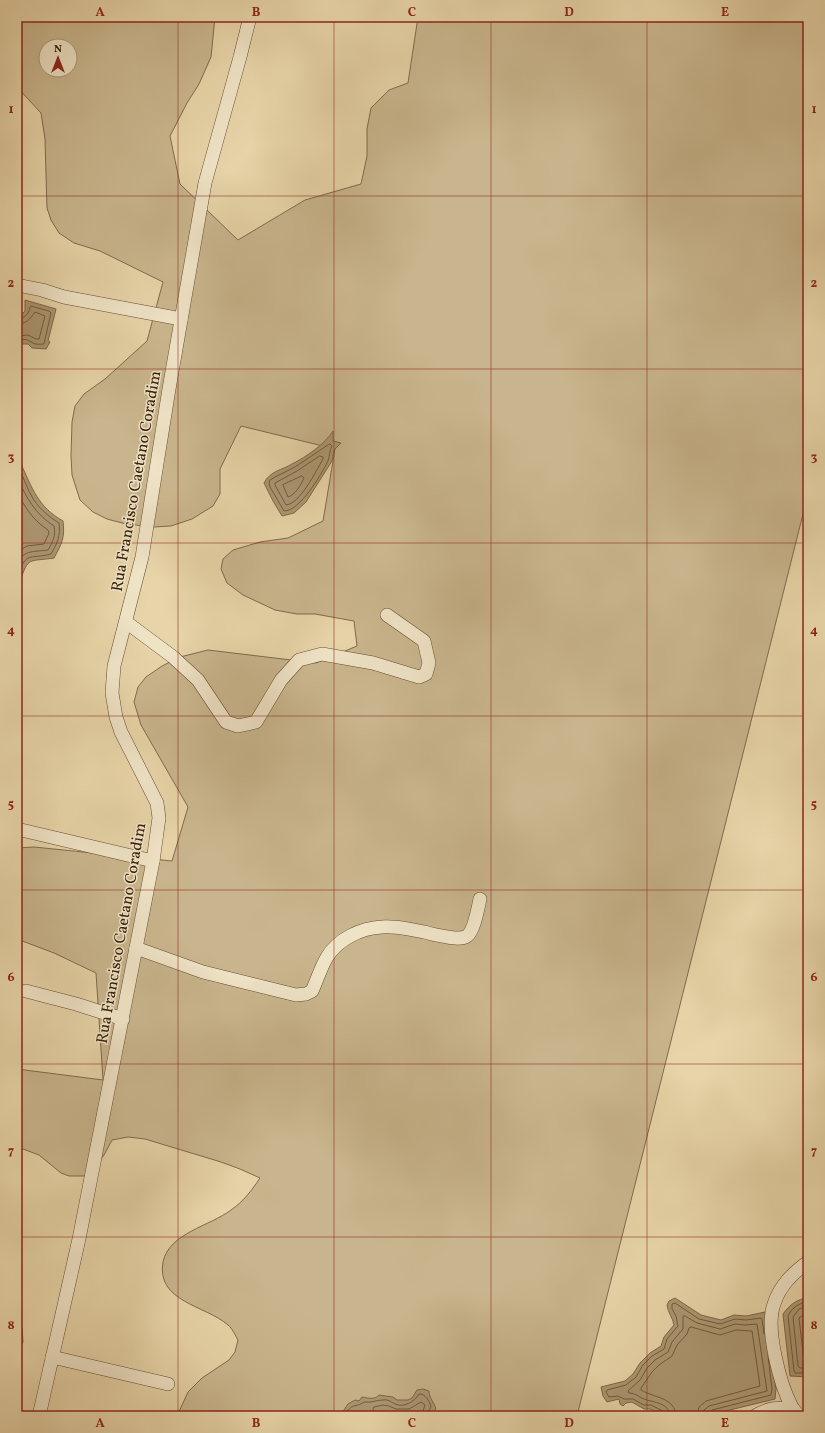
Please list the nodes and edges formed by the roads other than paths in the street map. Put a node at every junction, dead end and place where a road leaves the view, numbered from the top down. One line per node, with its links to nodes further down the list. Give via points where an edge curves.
1 (250, 17): 3 (street, Rua Francisco Caetano Coradim, via 204,183)
2 (17, 285): 3 (street, via 64,297)
3 (181, 319): 5 (street, Rua Francisco Caetano Coradim, via 142,557)
4 (387, 615): 5 (street, via 424,641 430,663 426,674 419,677 373,663 322,654 299,660 281,680 256,722 238,726 226,722 198,680 173,657)
5 (126, 622): 7 (street, Rua Francisco Caetano Coradim, via 114,666 112,693 116,717 122,732 157,804 159,818)
6 (17, 829): 7 (street)
7 (153, 860): 9 (street, Rua Francisco Caetano Coradim)
8 (480, 899): 9 (street, via 472,928 467,936 461,938 382,927 352,934 338,944 327,957 312,991 301,995 203,972)
9 (136, 948): 11 (street, Rua Francisco Caetano Coradim)
10 (26, 991): 11 (street)
11 (123, 1019): 13 (street, Rua Francisco Caetano Coradim, via 79,1239)
12 (808, 1262): 15 (street, via 792,1274 779,1291 773,1305 771,1324 776,1361 784,1388)
13 (52, 1357): 14 (street); 16 (street, Rua Francisco Caetano Coradim)
14 (168, 1384)
15 (797, 1412): 17 (street, via 782,1407 772,1408)
16 (39, 1416)
17 (755, 1416)

